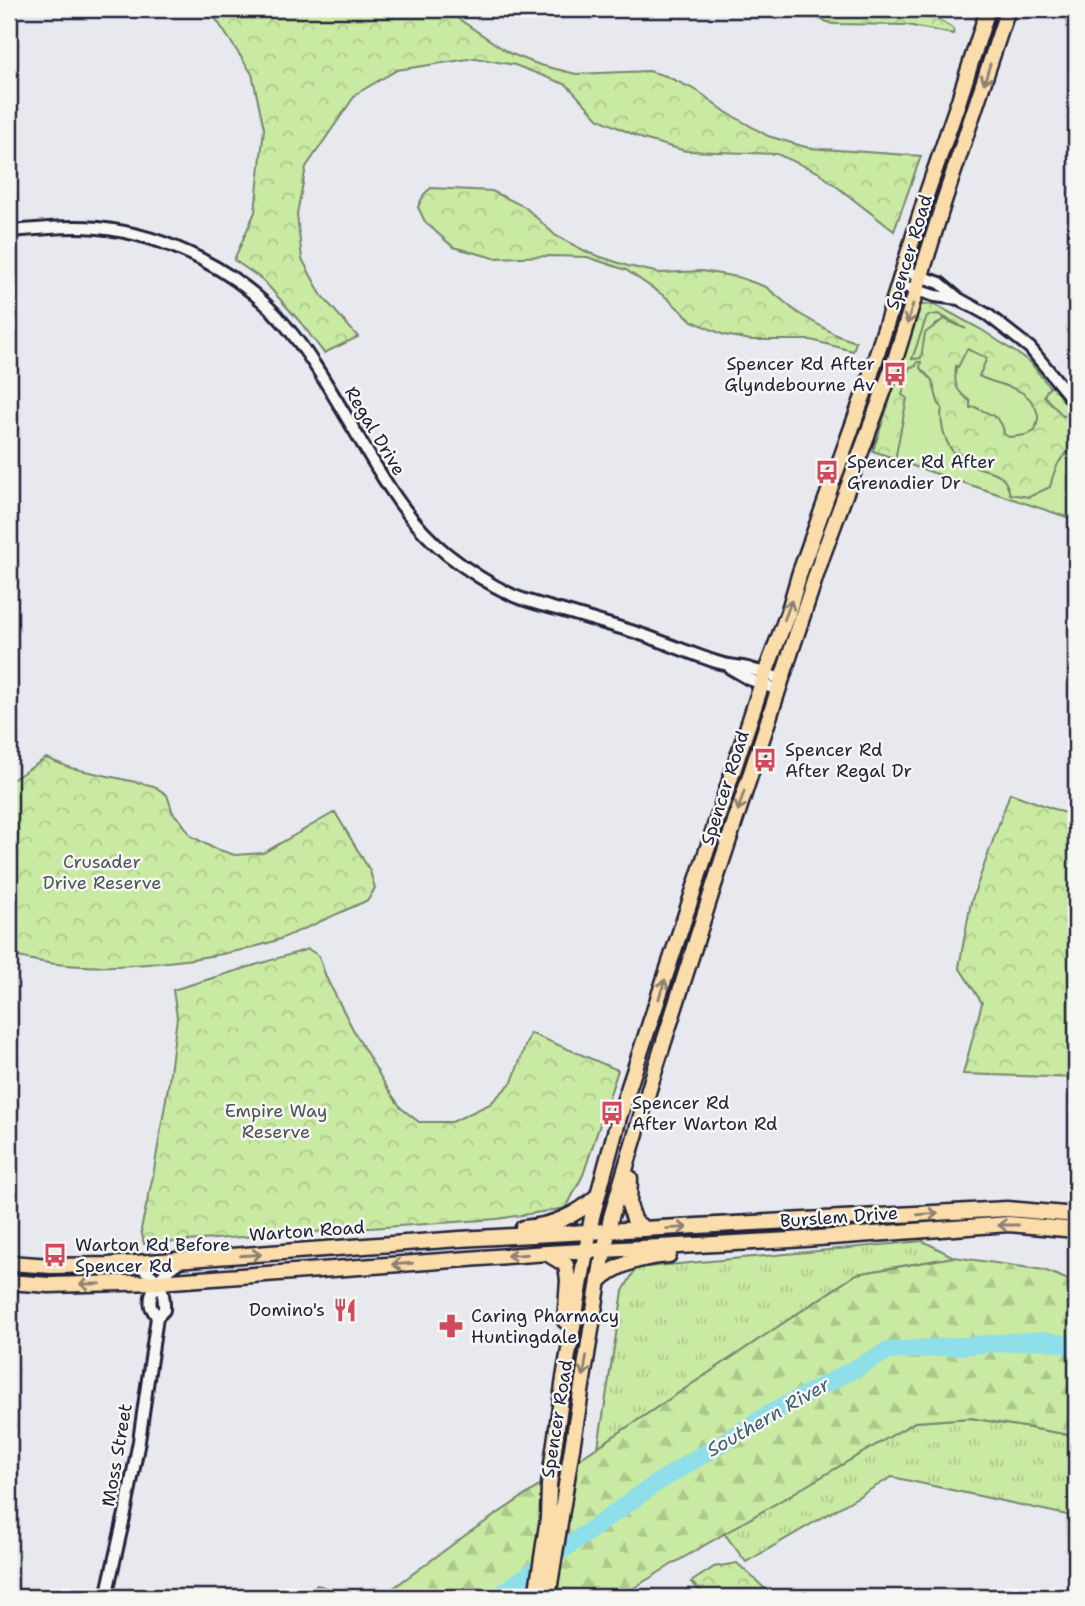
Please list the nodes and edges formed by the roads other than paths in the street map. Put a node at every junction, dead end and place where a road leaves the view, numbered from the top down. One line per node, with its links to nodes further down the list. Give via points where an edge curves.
1 (988, 9): 4 (main road, Spencer Road)
2 (1008, 9): 5 (main road, Spencer Road, one-way to 5)
3 (9, 231): 9 (street, Regal Drive, via 64,227 122,232 169,245 224,273 286,326 409,516 448,555 515,596 752,669)
4 (901, 277): 5 (street); 8 (main road, Spencer Road)
5 (919, 283): 6 (street, via 940,283 988,315 1030,348); 7 (main road, Spencer Road, one-way to 7)
6 (1076, 404)
7 (849, 488): 8 (main road, via 845,481 840,483 810,564); 10 (main road, Spencer Road)
8 (800, 572): 9 (main road, Spencer Road, one-way to 8)
9 (763, 679): 10 (street, Regal Drive); 12 (main road, Spencer Road)
10 (780, 685): 11 (main road, Spencer Road)
11 (766, 726): 12 (main road, via 757,729 748,755); 13 (main road, Spencer Road, one-way to 13)
12 (735, 766): 14 (main road, Spencer Road, one-way to 12)
13 (677, 1002): 14 (main road, via 654,1045); 15 (main road, Spencer Road)
14 (643, 1047): 16 (main road, Spencer Road)
15 (634, 1142): 19 (main road, via 629,1205 635,1222); 21 (main road, Spencer Road)
16 (599, 1194): 22 (main road, Spencer Road); 24 (main road, via 585,1208 555,1221)
17 (1076, 1215): 18 (main road, Burslem Drive, one-way to 17, via 1007,1209)
18 (780, 1222): 19 (main road, Burslem Drive, one-way to 18); 23 (main road, via 790,1231)
19 (645, 1229): 21 (main road, Burslem Drive)
20 (1076, 1230): 23 (main road, Burslem Drive, one-way to 23, via 1009,1224)
21 (608, 1231): 22 (main road, Warton Road); 26 (main road, Spencer Road)
22 (589, 1232): 24 (main road, Warton Road); 27 (main road, Spencer Road)
23 (831, 1237): 25 (main road, Burslem Drive)
24 (460, 1239): 28 (main road, Warton Road)
25 (732, 1244): 26 (main road, Burslem Drive); 36 (main road, via 716,1251 636,1261 607,1272)
26 (604, 1250): 27 (main road); 36 (main road, Spencer Road)
27 (585, 1251): 29 (main road); 39 (main road, Spencer Road)
28 (289, 1252): 30 (main road, Warton Road, one-way to 28); 34 (main road, via 306,1258 350,1259)
29 (547, 1253): 34 (main road, one-way to 34); 39 (main road, via 566,1265 568,1280 556,1395)
30 (216, 1257): 31 (main road, Warton Road); 35 (main road, via 224,1268)
31 (183, 1260): 33 (main road, Warton Road); 38 (street, via 171,1266)
32 (9, 1263): 33 (main road, Warton Road)
33 (136, 1263): 38 (street)
34 (360, 1266): 35 (main road)
35 (264, 1275): 38 (main road)
36 (599, 1281): 40 (main road, Spencer Road, one-way to 40)
37 (9, 1282): 38 (main road, one-way to 37)
38 (159, 1282): 41 (street, Moss Street, via 151,1294 151,1308 157,1317 126,1509)
39 (558, 1416): 40 (main road, Spencer Road, via 549,1485)
40 (554, 1519): 42 (main road, Spencer Road); 43 (main road, Spencer Road)
41 (106, 1597)
42 (536, 1597)
43 (548, 1597)

